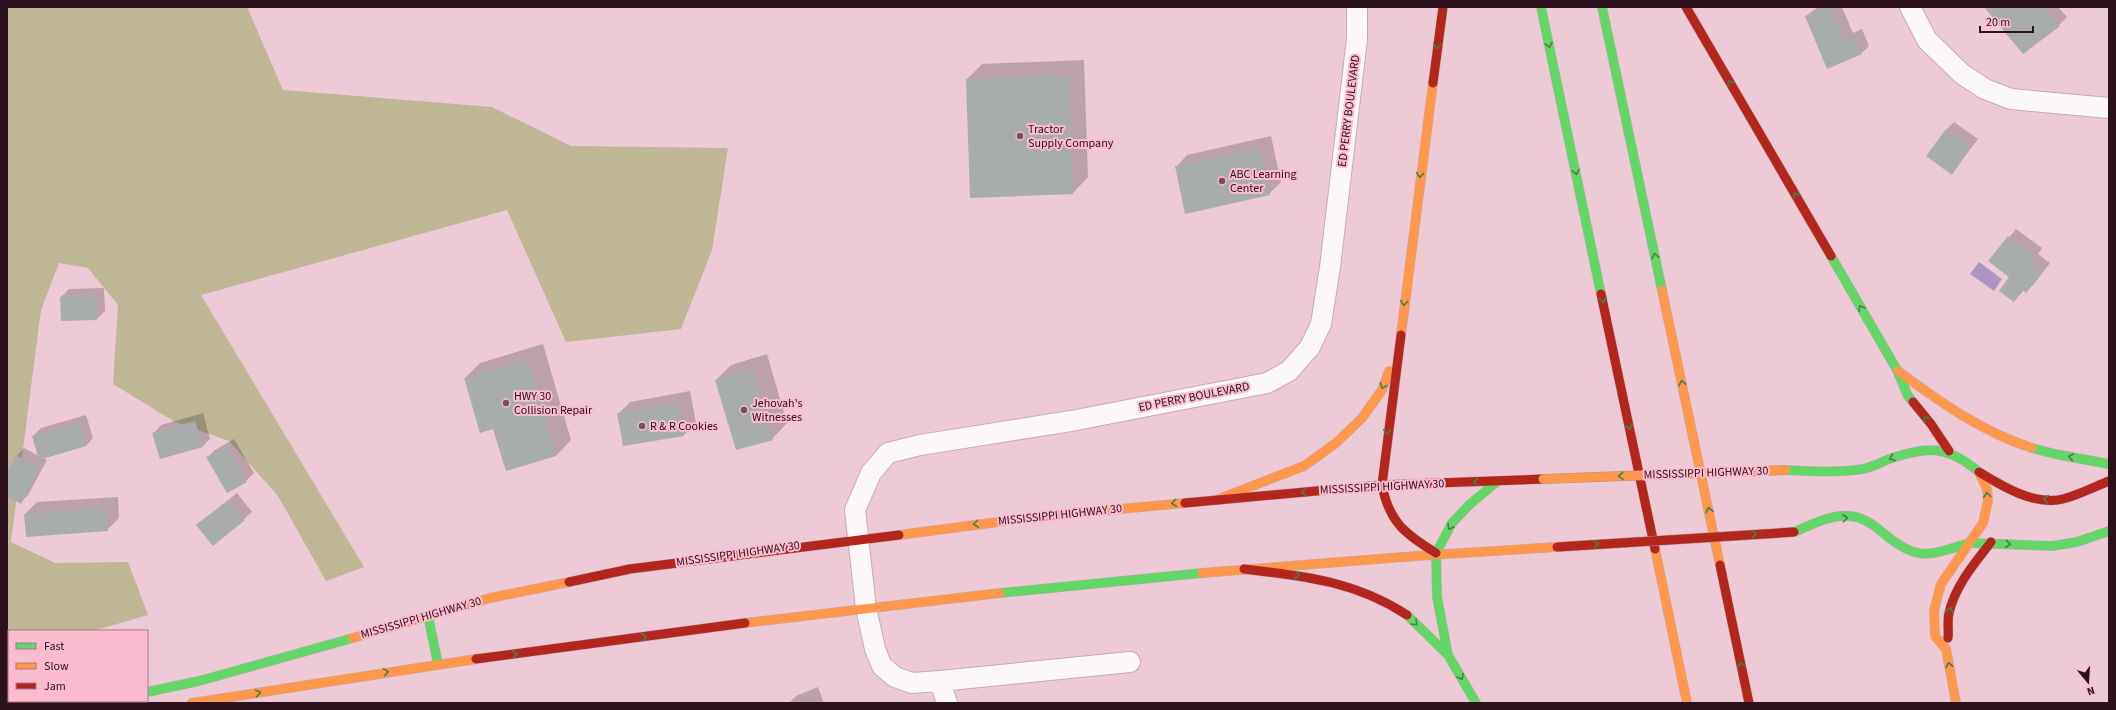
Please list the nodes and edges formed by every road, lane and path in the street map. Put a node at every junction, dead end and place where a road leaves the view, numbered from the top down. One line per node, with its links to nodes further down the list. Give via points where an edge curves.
1 (1357, 7): 18 (street, ED PERRY BOULEVARD, via 1357,39 1321,324 1310,347 1289,372 1267,384 1071,421 920,445 888,453 871,473 855,510)
2 (1443, 7): 8 (main road, one-way to 8)
3 (1541, 7): 34 (main road, one-way to 34)
4 (1602, 7): 35 (main road, one-way to 4)
5 (1686, 7): 9 (main road, one-way to 5)
6 (1910, 7): 7 (street, via 1927,40 1962,74 1985,89 2011,99)
7 (2109, 108)
8 (1398, 350): 15 (main road, one-way to 15); 16 (main road, one-way to 16, via 1382,390 1362,418 1336,443 1304,466)
9 (1897, 370): 10 (main road, one-way to 9, via 1908,396); 11 (main road, one-way to 9, via 2037,450 1998,435 1957,413)
10 (1949, 451): 12 (main road, MISSISSIPPI HIGHWAY 30, via 1964,458); 13 (main road, MISSISSIPPI HIGHWAY 30, one-way to 13, bridge, via 1926,448 1863,469 1826,473 1786,470)
11 (2109, 464)
12 (1979, 472): 14 (main road, one-way to 12, via 2057,500 2014,491); 20 (main road, one-way to 12, via 1983,523 1988,501 1987,488)
13 (1498, 481): 15 (main road, MISSISSIPPI HIGHWAY 30, one-way to 15); 21 (main road, one-way to 21, via 1452,522)
14 (2109, 481)
15 (1382, 485): 16 (main road, MISSISSIPPI HIGHWAY 30, one-way to 16); 21 (main road, via 1384,501 1391,518 1406,534)
16 (1220, 499): 18 (main road, MISSISSIPPI HIGHWAY 30, one-way to 18)
17 (2109, 531): 19 (main road, one-way to 17, via 2042,548 2074,544)
18 (857, 538): 23 (street, ED PERRY BOULEVARD); 24 (main road, MISSISSIPPI HIGHWAY 30, via 630,569 490,598)
19 (1991, 542): 20 (main road); 25 (main road, one-way to 19, via 1949,634 1948,615 1955,592)
20 (1969, 543): 21 (main road, one-way to 20, bridge, via 1794,532 1821,522 1850,516 1873,523 1900,548 1920,554 1937,554); 25 (main road, via 1941,584 1934,610 1935,636)
21 (1436, 553): 22 (main road); 26 (main road, via 1437,597)
22 (1244, 568): 23 (main road); 26 (main road, one-way to 26, via 1328,579 1372,594 1409,617)
23 (866, 608): 28 (main road, one-way to 23); 29 (street, ED PERRY BOULEVARD, via 875,649 882,666 895,677 912,683)
24 (428, 616): 28 (main road); 30 (main road, MISSISSIPPI HIGHWAY 30, via 259,665)
25 (1946, 649): 36 (main road, one-way to 25)
26 (1448, 655): 33 (main road, one-way to 33)
27 (1130, 662): 29 (street, ED PERRY BOULEVARD)
28 (438, 664): 31 (main road, one-way to 28)
29 (940, 681): 32 (street)
30 (148, 692)
31 (192, 703)
32 (947, 703)
33 (1476, 703)
34 (1687, 703)
35 (1749, 703)
36 (1956, 703)

